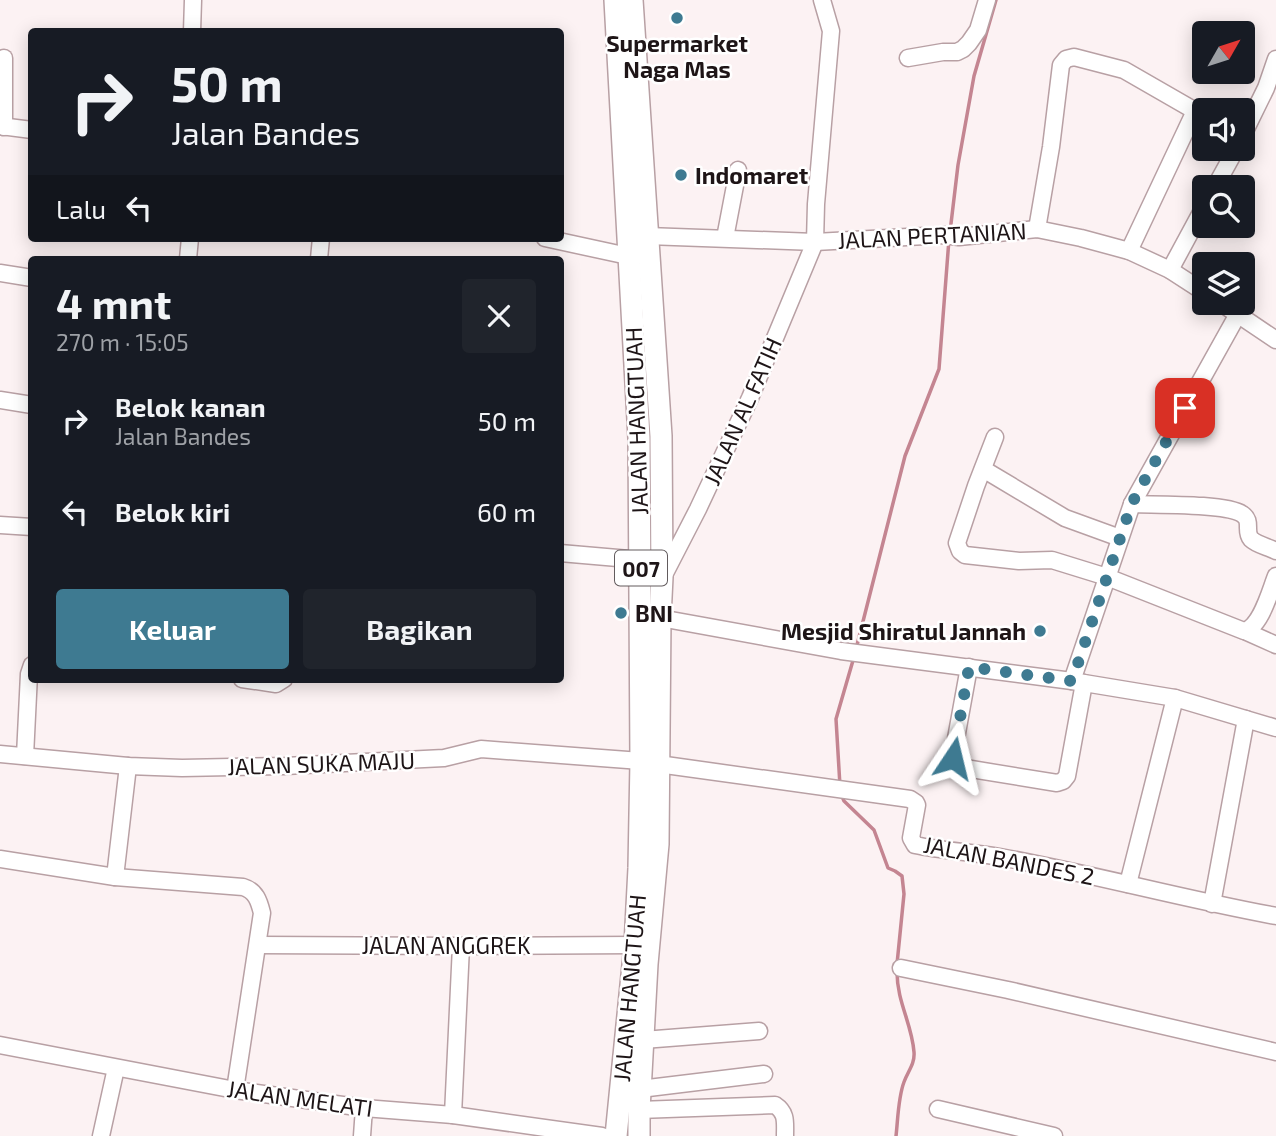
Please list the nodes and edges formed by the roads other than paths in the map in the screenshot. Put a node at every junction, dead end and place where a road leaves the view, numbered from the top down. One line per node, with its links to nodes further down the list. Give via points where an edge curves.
1 (193, 0): 6 (street)
2 (615, 0): 23 (highway, JALAN HANGTUAH / 007)
3 (632, 0): 18 (highway, JALAN HANGTUAH / 007)
4 (822, 0): 21 (street, via 831,31)
5 (987, 0): 8 (street, via 978,30 963,49)
6 (192, 28)
7 (4, 58): 12 (street)
8 (908, 58)
9 (1276, 59): 11 (street)
10 (1192, 108): 16 (street, via 1124,70 1066,59)
11 (1255, 110)
12 (2, 126): 13 (street)
13 (28, 129)
14 (1192, 129): 22 (street)
15 (738, 170): 19 (street)
16 (1037, 229): 21 (street, JALAN PERTANIAN); 22 (street, JALAN PERTANIAN)
17 (1192, 229): 24 (street)
18 (647, 236): 19 (street, JALAN PERTANIAN); 44 (highway, JALAN HANGTUAH / 007, via 661,436)
19 (725, 238): 21 (street, JALAN PERTANIAN)
20 (563, 242): 23 (street)
21 (815, 242): 44 (street, JALAN AL FATIH, via 750,398)
22 (1129, 251): 24 (street, JALAN PERTANIAN)
23 (628, 256): 41 (highway, JALAN HANGTUAH / 007)
24 (1170, 270): 27 (street, JALAN PERTANIAN)
25 (0, 273): 26 (street)
26 (28, 277)
27 (1192, 284)
28 (1237, 315): 35 (street)
29 (1240, 315): 30 (street)
30 (1274, 333)
31 (0, 400): 32 (street)
32 (28, 404)
33 (995, 437): 34 (street)
34 (983, 469): 38 (street, via 1065,518); 43 (street, via 957,543 962,553 1052,560)
35 (1132, 503): 38 (street); 39 (street, via 1240,512 1249,523 1251,539)
36 (0, 524): 37 (street)
37 (28, 527)
38 (1120, 538): 43 (street)
39 (1276, 551)
40 (564, 553): 41 (street)
41 (641, 560): 52 (highway, JALAN HANGTUAH / 007)
42 (1276, 576): 46 (street, via 1258,621)
43 (1107, 577): 46 (street); 49 (street)
44 (663, 578): 45 (highway, JALAN HANGTUAH / 007)
45 (660, 618): 48 (street, via 841,651); 52 (highway, JALAN HANGTUAH / 007)
46 (1247, 632): 47 (street)
47 (1276, 645)
48 (969, 667): 49 (street); 49 (street, via 953,755 958,767 1058,783 1067,776)
49 (1078, 682): 51 (street)
50 (29, 683): 56 (street)
51 (1175, 698): 53 (street); 61 (street)
52 (649, 701): 57 (highway, JALAN HANGTUAH / 007)
53 (1246, 719): 54 (street); 62 (street)
54 (1276, 727)
55 (0, 754): 56 (street, JALAN SUKA MAJU)
56 (25, 756): 58 (street, JALAN SUKA MAJU)
57 (650, 763): 58 (street, JALAN SUKA MAJU, via 481,749 444,758 297,766); 61 (street, JALAN BANDES 2, via 910,799 916,803 911,835 915,845 998,856); 64 (highway, JALAN HANGTUAH / 007); 69 (highway, JALAN HANGTUAH / 007, via 658,844)
58 (128, 766): 60 (street)
59 (0, 859): 60 (street)
60 (115, 877): 65 (street, via 248,888 257,896 262,913)
61 (1128, 884): 62 (street, JALAN BANDES 2)
62 (1212, 904): 63 (street, JALAN BANDES 2)
63 (1276, 916)
64 (635, 944): 66 (street, JALAN ANGGREK); 82 (highway, JALAN HANGTUAH / 007)
65 (258, 945): 66 (street, JALAN ANGGREK); 74 (street)
66 (461, 946): 78 (street)
67 (901, 968): 71 (street)
68 (759, 1031): 69 (street)
69 (643, 1040): 75 (highway, JALAN HANGTUAH / 007)
70 (0, 1045): 72 (street, JALAN MELATI)
71 (1276, 1052)
72 (116, 1068): 74 (street, JALAN MELATI); 79 (street)
73 (764, 1074): 75 (street)
74 (235, 1090): 76 (street, JALAN MELATI)
75 (639, 1099): 83 (highway, JALAN HANGTUAH / 007); 84 (street, via 775,1105 785,1115)
76 (364, 1108): 78 (street, JALAN MELATI); 80 (street)
77 (938, 1109): 85 (street)
78 (453, 1115): 81 (street, JALAN MELATI)
79 (101, 1136)
80 (362, 1136)
81 (602, 1136)
82 (616, 1136)
83 (639, 1136)
84 (785, 1136)
85 (1054, 1136)

